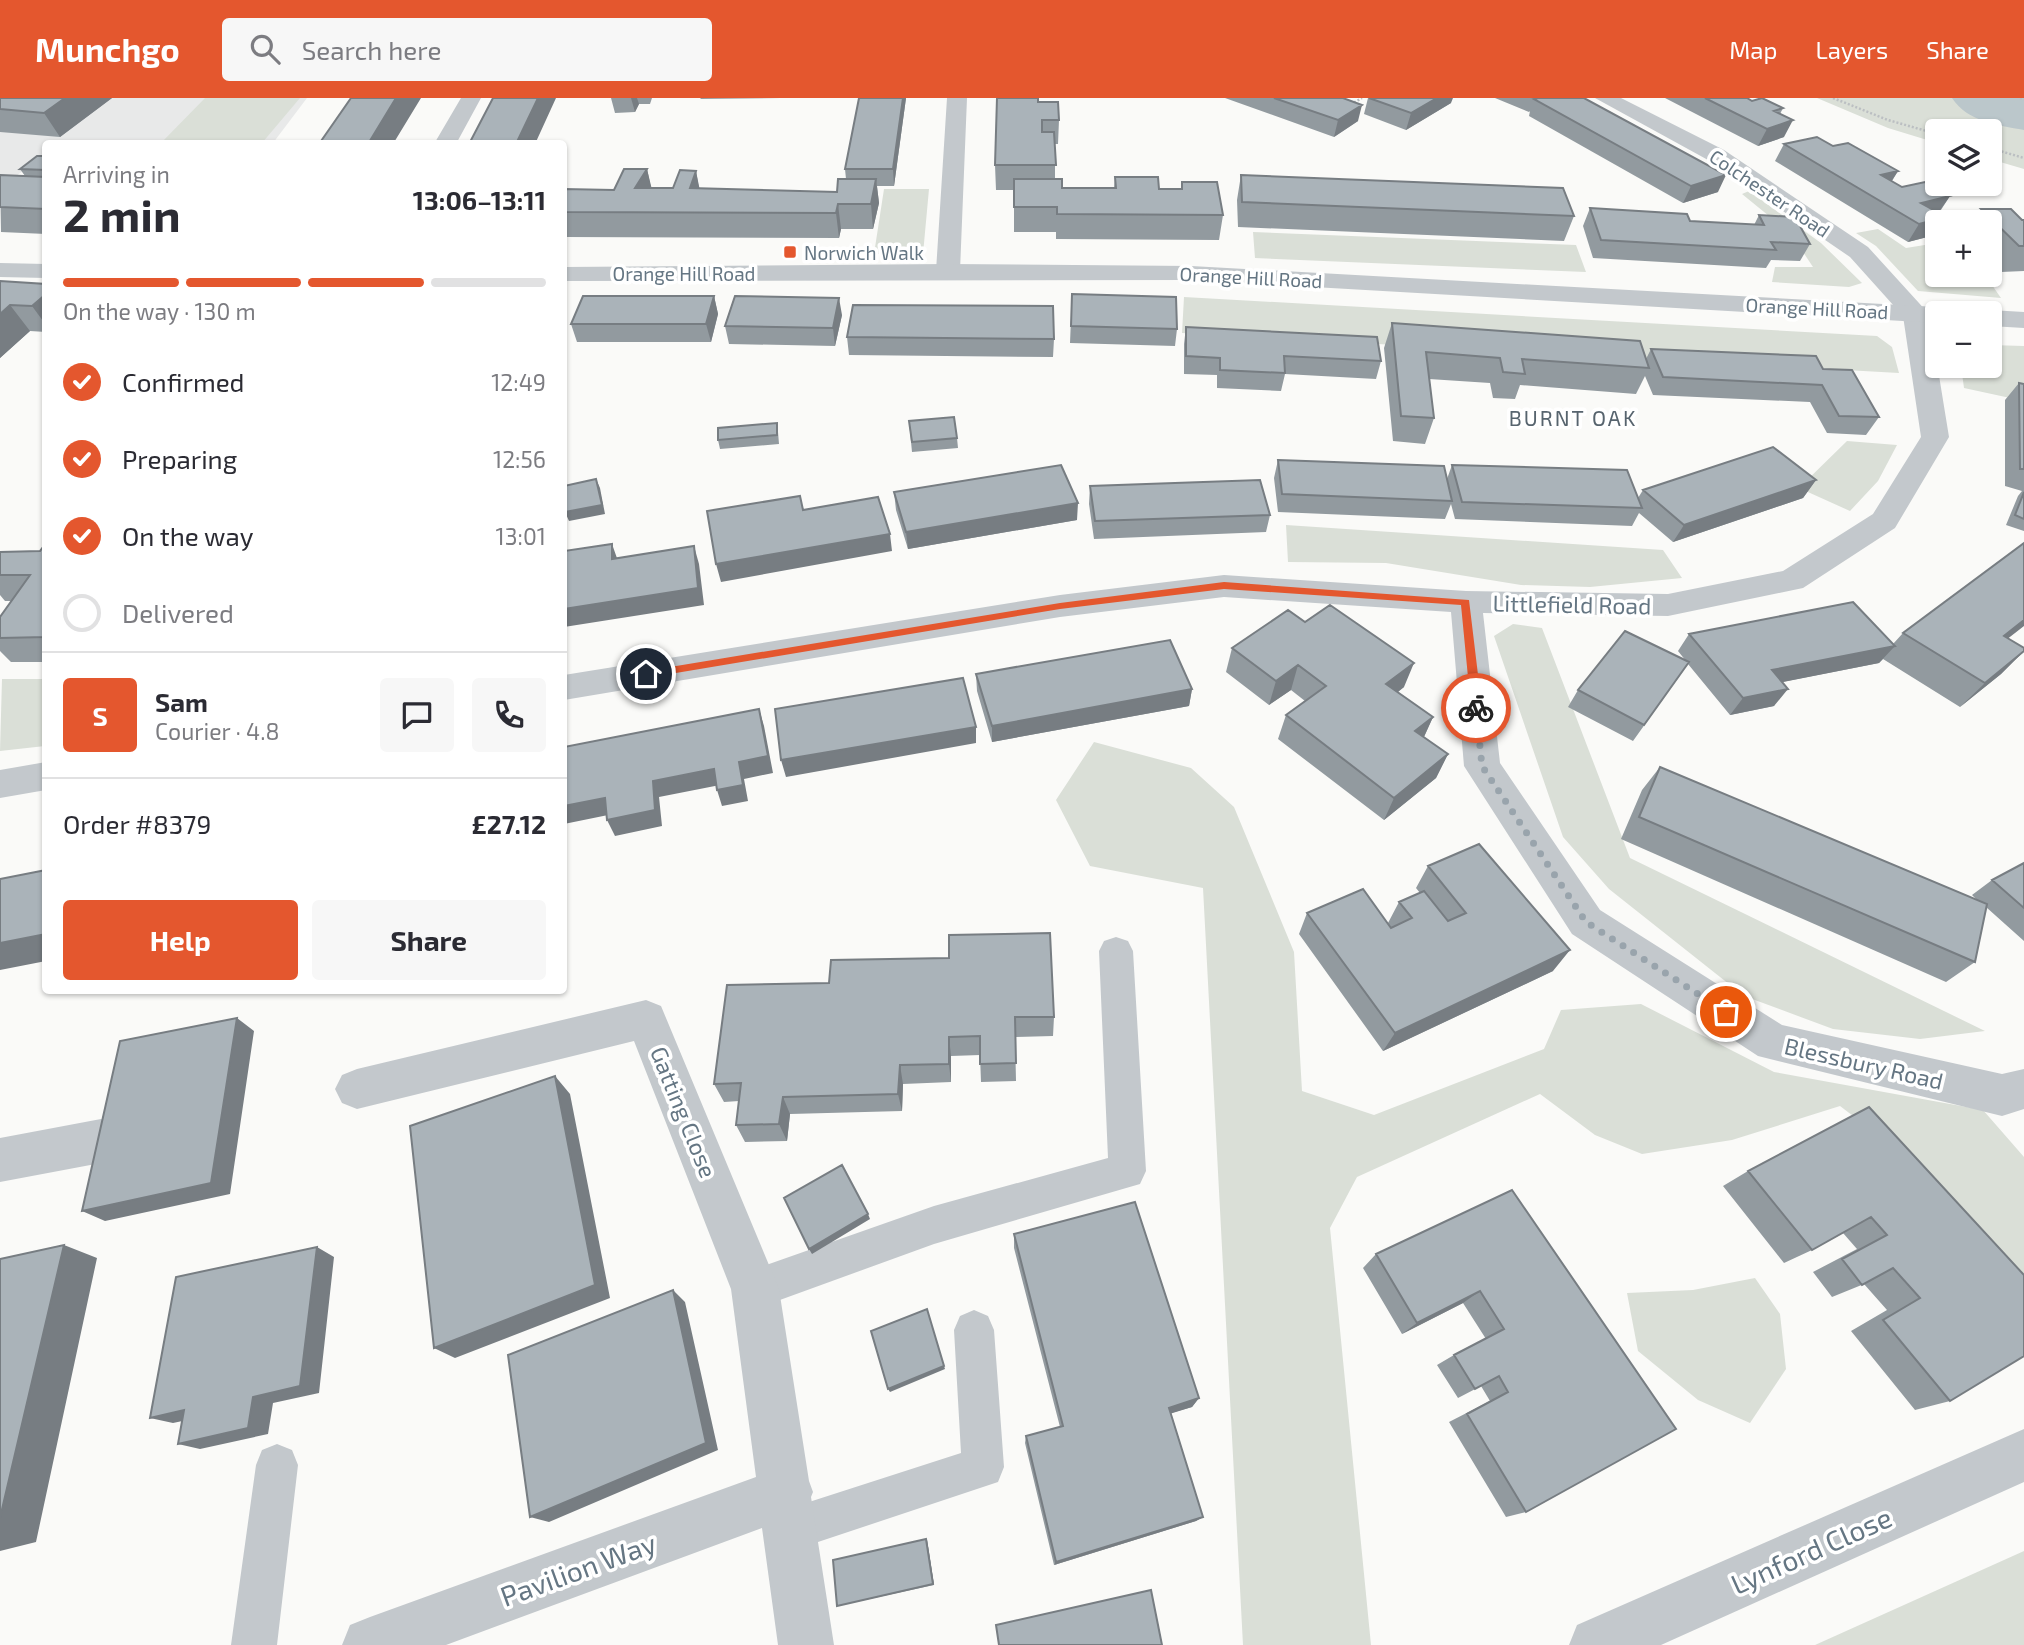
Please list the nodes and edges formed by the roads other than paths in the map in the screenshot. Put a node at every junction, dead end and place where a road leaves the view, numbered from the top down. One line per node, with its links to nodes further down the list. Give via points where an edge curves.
1 (471, 98): 4 (street)
2 (957, 98): 7 (street)
3 (1605, 98): 9 (street, Colchester Road, via 1716,155 1859,252)
4 (447, 140)
5 (0, 270): 6 (street)
6 (42, 271)
7 (948, 271): 8 (street, Orange Hill Road); 10 (street, Orange Hill Road, via 1191,273)
8 (567, 274)
9 (1925, 312)
10 (1925, 314)
11 (2002, 319): 12 (street)
12 (2024, 320)
13 (1931, 378): 14 (street, Littlefield Road, via 1935,437 1884,521 1792,580 1668,606)
14 (1466, 602): 15 (street, Littlefield Road, via 1224,586 1060,606); 20 (street, Blessbury Road, via 1482,766 1586,922 1773,1042)
15 (567, 688)
16 (42, 777): 17 (street)
17 (0, 783)
18 (1116, 951): 23 (lane, via 1127,1171 934,1225)
19 (357, 1089): 23 (street, Gatting Close, via 646,1019)
20 (2017, 1101)
21 (101, 1141): 22 (street)
22 (0, 1160)
23 (755, 1289): 27 (street, Gatting Close)
24 (975, 1331): 27 (lane, via 984,1467)
25 (2024, 1455): 31 (street, Lynford Close)
26 (277, 1465): 28 (lane)
27 (789, 1511): 29 (street, Pavilion Way); 30 (street, Gatting Close)
28 (254, 1645)
29 (370, 1645)
30 (806, 1645)
31 (1597, 1645)

